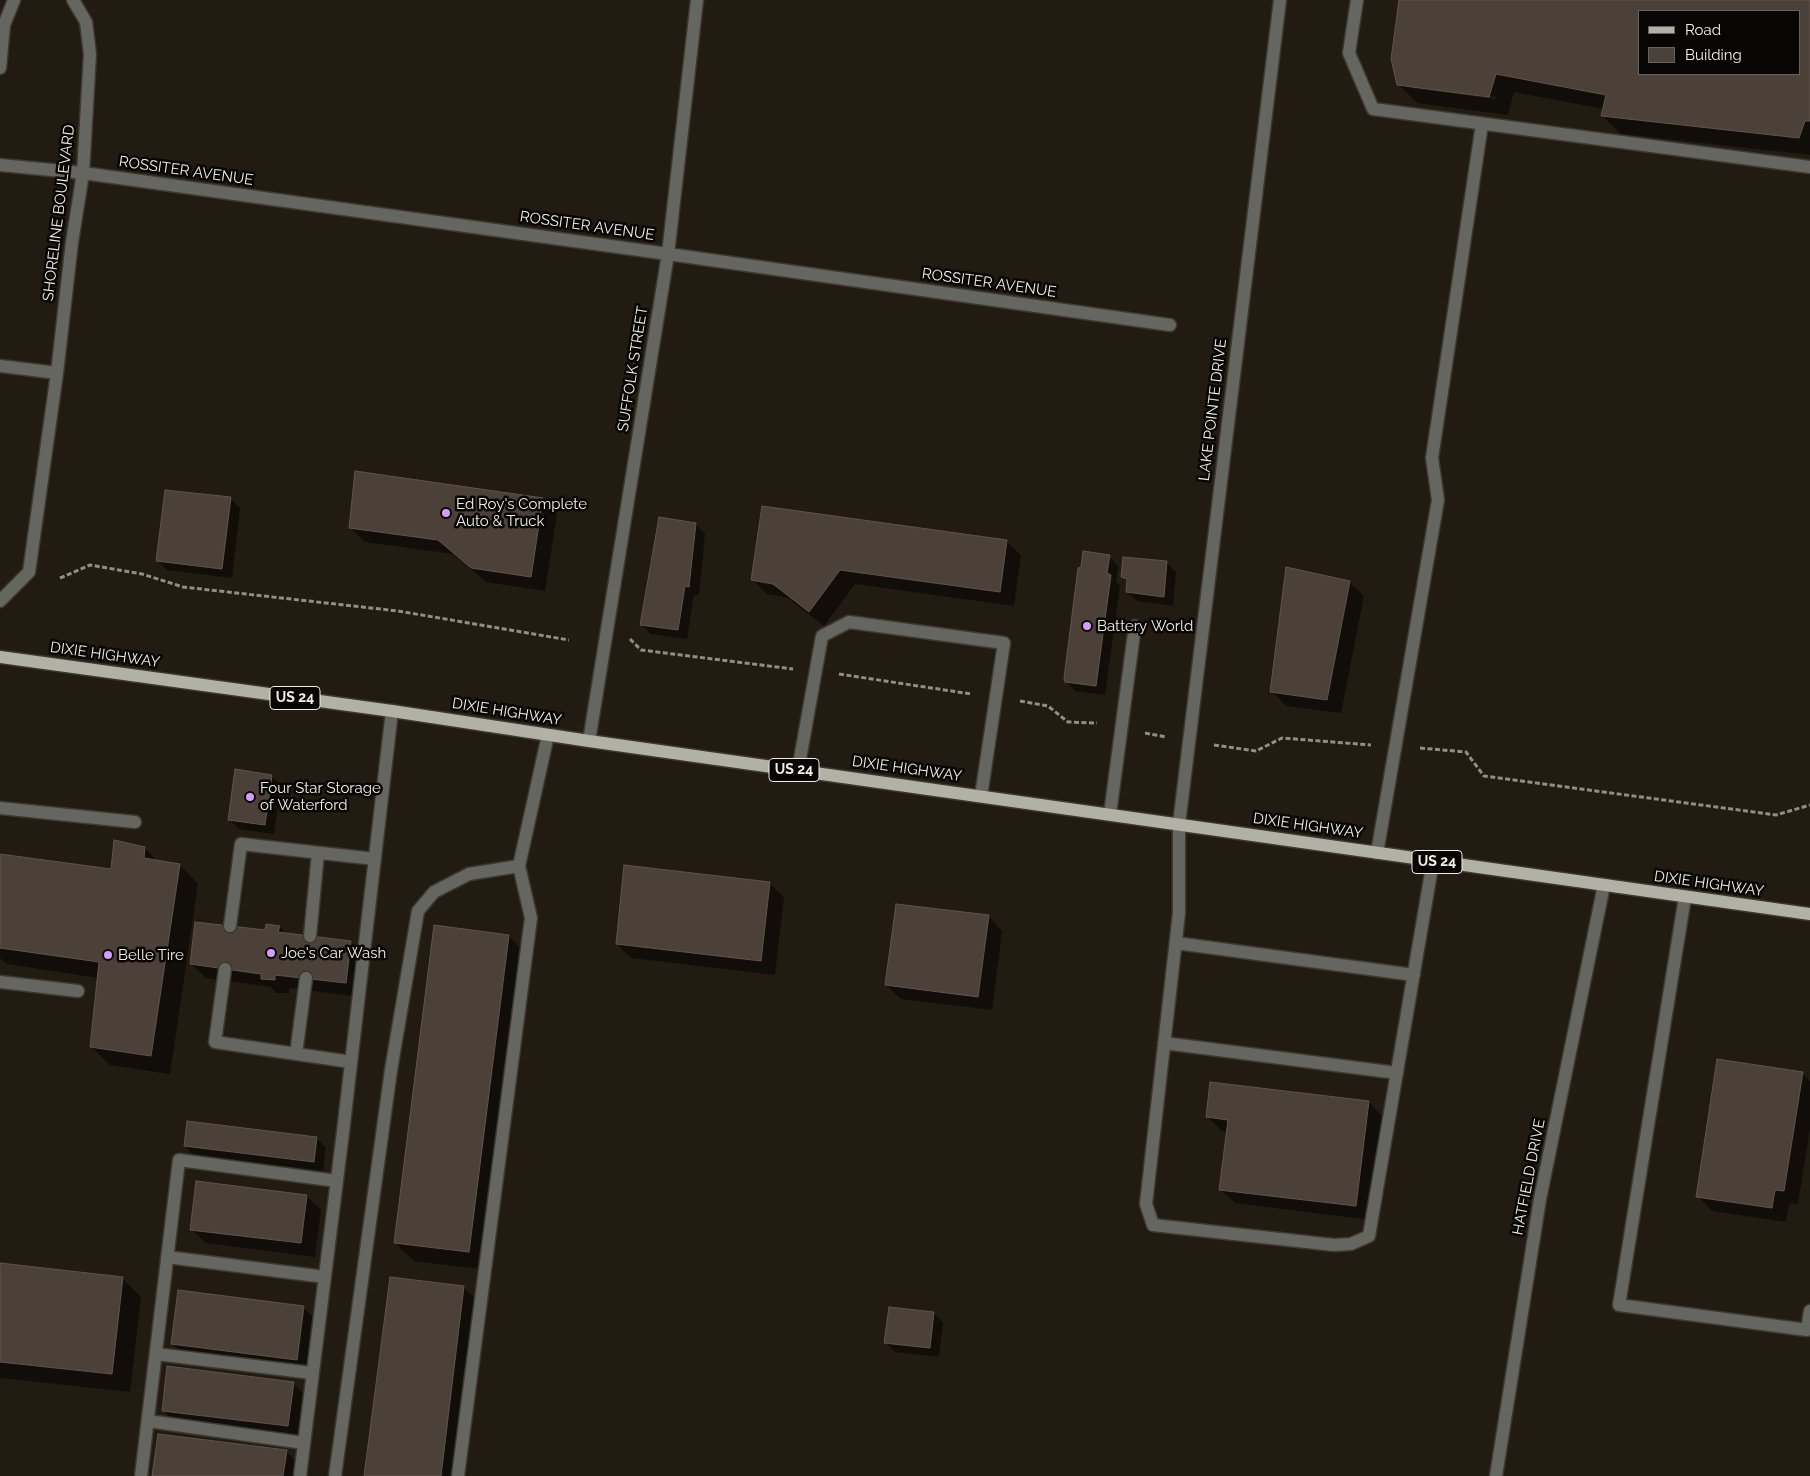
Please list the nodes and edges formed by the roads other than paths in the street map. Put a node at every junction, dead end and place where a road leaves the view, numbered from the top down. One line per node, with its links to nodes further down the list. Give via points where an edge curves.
1 (14, 0): 6 (street, via 4,25)
2 (73, 0): 10 (street, SHORELINE BOULEVARD, via 86,22 90,54)
3 (697, 0): 11 (street, SUFFOLK STREET)
4 (1280, 0): 26 (street, LAKE POINTE DRIVE)
5 (1357, 0): 7 (street, via 1349,53 1373,109)
6 (0, 68)
7 (1482, 124): 9 (street); 28 (street, via 1432,458 1438,500)
8 (0, 165): 10 (street, ROSSITER AVENUE)
9 (1810, 167)
10 (83, 173): 11 (street, ROSSITER AVENUE); 14 (street, SHORELINE BOULEVARD)
11 (668, 254): 12 (street, ROSSITER AVENUE); 20 (street, SUFFOLK STREET)
12 (1170, 325)
13 (0, 366): 14 (street)
14 (57, 373): 15 (street, SHORELINE BOULEVARD, via 29,572)
15 (0, 601)
16 (1135, 626): 24 (street)
17 (0, 657): 18 (main road, DIXIE HIGHWAY / US 24)
18 (392, 711): 19 (main road, DIXIE HIGHWAY / US 24); 29 (street)
19 (548, 735): 20 (main road, DIXIE HIGHWAY / US 24); 31 (street)
20 (589, 741): 21 (main road, DIXIE HIGHWAY / US 24)
21 (798, 770): 22 (main road, DIXIE HIGHWAY / US 24); 22 (street, via 822,636 849,622 1004,644)
22 (980, 796): 24 (main road, DIXIE HIGHWAY / US 24)
23 (0, 808): 25 (street)
24 (1110, 814): 26 (main road, DIXIE HIGHWAY / US 24)
25 (135, 822)
26 (1179, 824): 28 (main road, DIXIE HIGHWAY / US 24); 37 (street, LAKE POINTE DRIVE)
27 (318, 853): 29 (street); 35 (street, via 241,844); 36 (street)
28 (1377, 853): 30 (main road, DIXIE HIGHWAY / US 24)
29 (375, 859): 45 (street)
30 (1433, 861): 32 (main road, DIXIE HIGHWAY / US 24); 39 (street)
31 (519, 866): 57 (street, via 469,874 434,892 418,911 391,1070); 58 (street, via 531,918)
32 (1604, 886): 33 (main road, DIXIE HIGHWAY / US 24); 59 (street, HATFIELD DRIVE, via 1540,1199)
33 (1685, 897): 34 (main road, DIXIE HIGHWAY / US 24); 50 (street, via 1618,1305 1807,1330)
34 (1810, 914)
35 (230, 926)
36 (310, 936)
37 (1176, 943): 39 (street); 43 (street, LAKE POINTE DRIVE)
38 (225, 969): 44 (street, via 215,1042)
39 (1414, 975): 46 (street)
40 (306, 978): 44 (street)
41 (0, 982): 42 (street)
42 (78, 991)
43 (1164, 1043): 46 (street); 46 (street, LAKE POINTE DRIVE, via 1146,1204 1153,1225 1334,1244 1351,1244 1369,1236)
44 (296, 1054): 45 (street)
45 (351, 1062): 47 (street)
46 (1397, 1072)
47 (337, 1181): 48 (street, via 180,1160); 49 (street)
48 (168, 1257): 49 (street); 51 (street)
49 (325, 1277): 52 (street)
50 (1810, 1311)
51 (156, 1354): 52 (street); 53 (street)
52 (312, 1373): 54 (street)
53 (148, 1421): 54 (street); 55 (street)
54 (304, 1443): 56 (street)
55 (141, 1476)
56 (300, 1476)
57 (335, 1476)
58 (458, 1476)
59 (1496, 1476)

